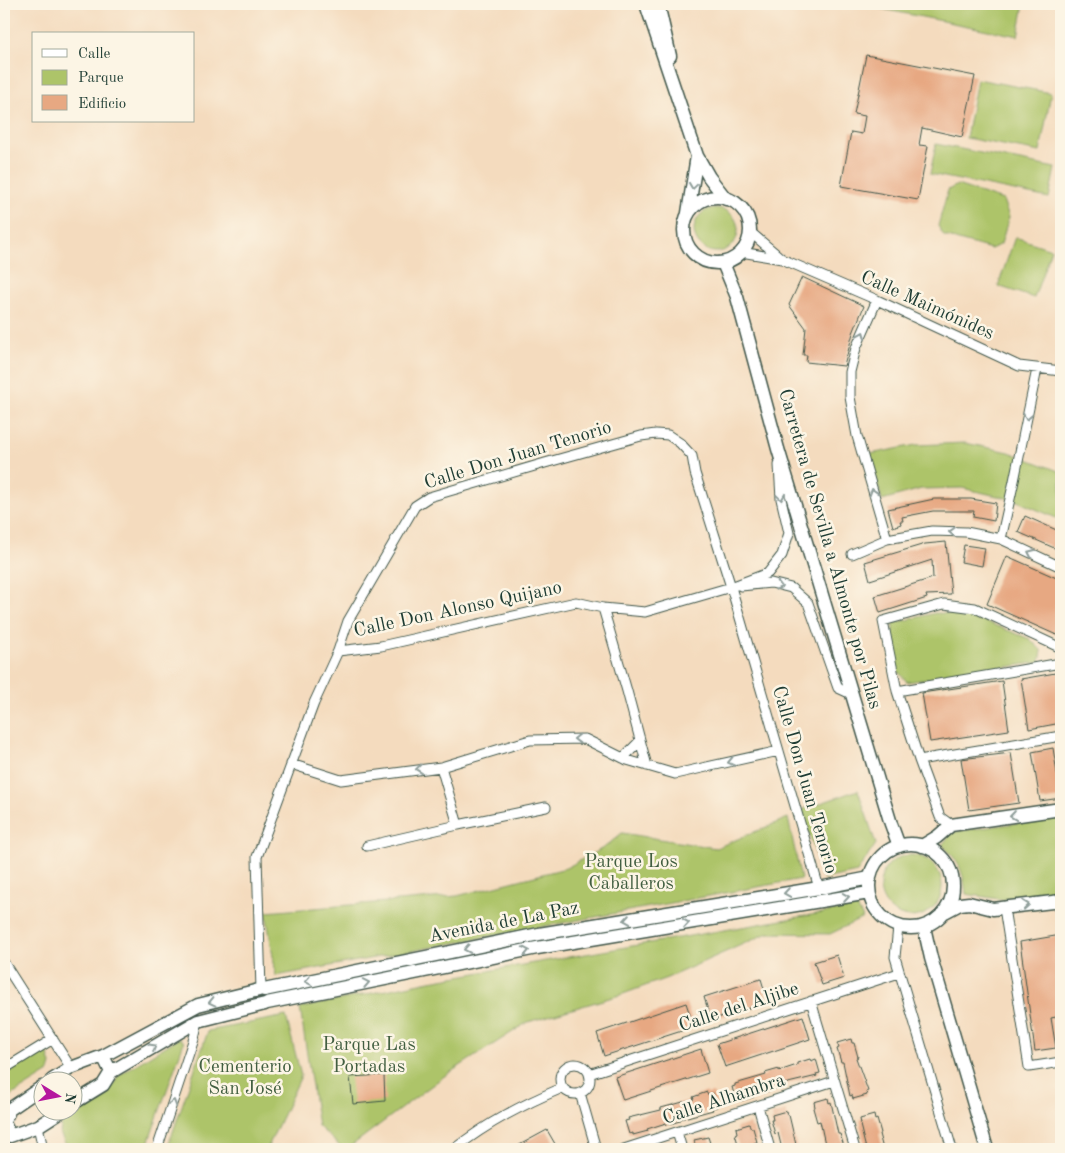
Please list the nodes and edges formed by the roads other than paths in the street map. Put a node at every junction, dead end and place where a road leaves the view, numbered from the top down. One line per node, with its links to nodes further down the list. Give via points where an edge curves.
1 (646, 4): 3 (street)
2 (658, 4): 3 (street)
3 (678, 96): 4 (street)
4 (697, 156): 5 (street); 6 (street, one-way to 6)
5 (726, 199): 6 (street, via 704,200); 7 (street, via 741,208)
6 (688, 215): 10 (street, via 684,231 688,247 704,261)
7 (749, 231): 8 (street); 9 (street, Calle Maimónides)
8 (741, 252): 9 (street, Calle Maimónides); 10 (street)
9 (782, 260): 11 (street, Calle Maimónides)
10 (723, 262): 14 (street, Carretera de Sevilla a Almonte por Pilas, via 737,296)
11 (877, 300): 12 (street, Calle Maimónides, via 1019,366); 15 (street, one-way to 11, via 856,436 850,397 850,372 856,348)
12 (1037, 369): 13 (street, Calle Maimónides); 16 (street, one-way to 16)
13 (1061, 372)
14 (778, 449): 19 (street, one-way to 19, via 780,499 789,533 782,555 768,572); 25 (street, Carretera de Sevilla a Almonte por Pilas)
15 (887, 539): 16 (street, one-way to 15, via 966,532 932,531); 17 (street)
16 (1000, 539): 18 (street, one-way to 16)
17 (852, 554)
18 (1061, 566)
19 (731, 587): 20 (street, Calle Don Alonso Quijano, via 645,612); 22 (street, Calle Don Juan Tenorio, via 692,456 668,436 641,436 430,497 414,506 348,621); 25 (street, one-way to 25, via 771,584 791,588 808,603 838,688); 28 (street, Calle Don Juan Tenorio)
20 (603, 608): 22 (street, Calle Don Alonso Quijano, via 576,602 381,646); 27 (street)
21 (1061, 648): 24 (street, via 974,608 944,604 883,620)
22 (338, 651): 31 (street, Calle Don Juan Tenorio)
23 (1061, 663): 24 (street)
24 (897, 691): 30 (street)
25 (851, 694): 39 (street, Carretera de Sevilla a Almonte por Pilas)
26 (1061, 736): 30 (street)
27 (640, 741): 29 (street); 32 (street)
28 (778, 751): 32 (street, one-way to 32, via 675,774); 42 (street, Calle Don Juan Tenorio)
29 (622, 758): 32 (street); 33 (street, one-way to 33, via 585,739 530,740)
30 (919, 760): 37 (street, via 940,817)
31 (291, 764): 33 (street, one-way to 31, via 341,780); 51 (street, Calle Don Juan Tenorio, via 257,857)
32 (647, 766)
33 (441, 767): 36 (street)
34 (546, 807): 36 (street)
35 (1061, 809): 37 (street, one-way to 37)
36 (458, 825): 38 (street)
37 (951, 825): 40 (street)
38 (367, 846)
39 (899, 846): 40 (street); 41 (street, via 880,858)
40 (922, 846): 46 (street, via 934,851 951,873 951,900)
41 (870, 878): 42 (street, Avenida de La Paz); 43 (street)
42 (819, 888): 51 (street, Avenida de La Paz, one-way to 51, via 539,934)
43 (869, 893): 47 (street, via 879,914); 53 (street, Avenida de La Paz, one-way to 43, via 537,948)
44 (1061, 901): 45 (street, one-way to 44)
45 (1004, 908): 46 (street, via 993,909 968,903); 57 (street, via 1029,1067)
46 (945, 912): 48 (street)
47 (898, 927): 48 (street); 50 (street, via 895,957)
48 (924, 927): 83 (street)
49 (4, 963): 55 (street)
50 (899, 973): 52 (street, Calle del Aljibe); 82 (street)
51 (262, 990): 53 (street, via 256,994 256,999); 56 (street, Avenida de La Paz, one-way to 56, via 198,1005)
52 (810, 1001): 62 (street, Calle del Aljibe); 63 (street)
53 (266, 1003): 54 (street, Avenida de La Paz)
54 (198, 1020): 61 (street, Avenida de La Paz, one-way to 54); 75 (street, one-way to 54)
55 (53, 1039): 58 (street); 59 (street)
56 (103, 1056): 58 (street, Avenida de La Paz); 61 (street)
57 (1061, 1062)
58 (71, 1068): 60 (street, Avenida de La Paz)
59 (4, 1069)
60 (68, 1070)
61 (111, 1072): 67 (street, Avenida de La Paz, via 103,1085)
62 (589, 1074): 64 (street, via 578,1063 566,1065 559,1078); 65 (street, via 590,1082)
63 (834, 1081): 68 (street, Calle Alhambra); 81 (street)
64 (562, 1088): 65 (street, via 570,1093); 76 (street, via 521,1105)
65 (580, 1093): 77 (street)
66 (32, 1094): 70 (street, via 10,1109)
67 (82, 1098)
68 (758, 1106): 72 (street, Calle Alhambra); 80 (street)
69 (47, 1120): 71 (street)
70 (4, 1122): 73 (street)
71 (38, 1126): 73 (street); 74 (street)
72 (677, 1132): 78 (street, Calle Alhambra); 79 (street)
73 (7, 1138)
74 (43, 1149)
75 (158, 1149)
76 (454, 1149)
77 (596, 1149)
78 (624, 1149)
79 (682, 1149)
80 (770, 1149)
81 (855, 1149)
82 (952, 1149)
83 (987, 1149)

